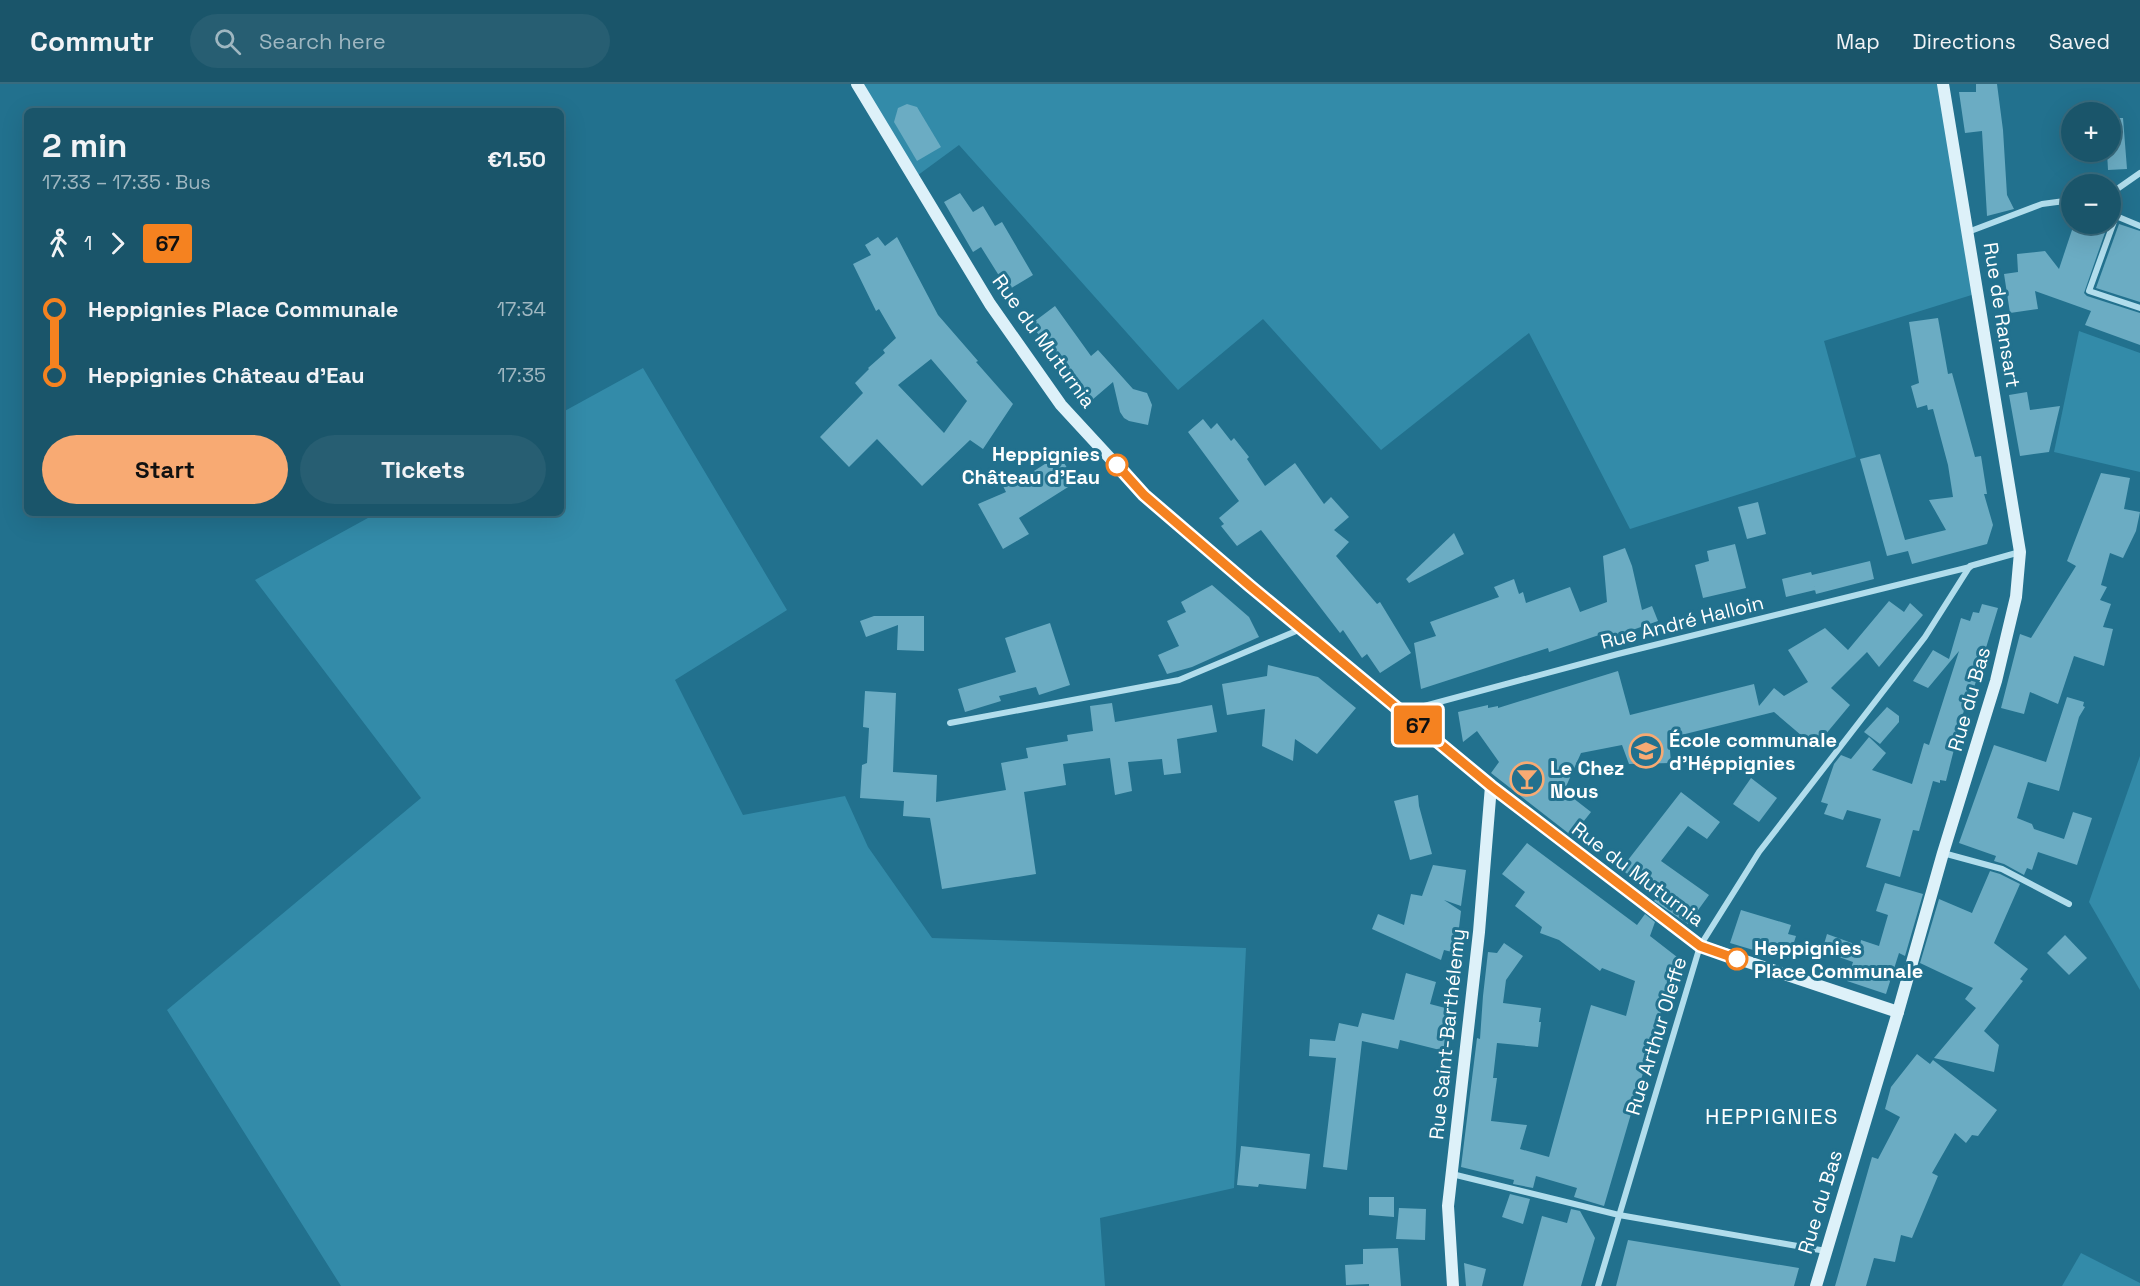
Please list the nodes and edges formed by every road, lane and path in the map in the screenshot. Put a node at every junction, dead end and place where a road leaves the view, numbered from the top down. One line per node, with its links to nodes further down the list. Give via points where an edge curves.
1 (857, 84): 13 (street, Rue du Muturnia, via 990,304 1061,405 1144,495)
2 (1943, 84): 8 (street, Rue de Ransart)
3 (2140, 173): 4 (street)
4 (2121, 187)
5 (2061, 201): 8 (street, via 2042,204)
6 (2121, 218): 7 (street)
7 (2140, 226)
8 (1968, 232): 11 (street, Rue de Ransart)
9 (2110, 234): 10 (street, via 2089,291)
10 (2140, 308)
11 (2020, 552): 12 (street); 17 (street, Rue du Bas, via 2016,597 1996,681)
12 (1970, 566): 14 (street, Rue André Halloin); 19 (street, Rue Arthur Oleffe, via 1924,637 1759,852)
13 (1301, 629): 14 (street, Rue du Muturnia); 15 (street, via 1179,680)
14 (1401, 712): 16 (street, Rue du Muturnia)
15 (950, 723)
16 (1491, 786): 19 (street, Rue du Muturnia); 21 (street, Rue Saint-Barthélemy)
17 (1943, 853): 18 (street, via 2002,869); 20 (street, Rue du Bas)
18 (2069, 904)
19 (1700, 946): 20 (street, Rue du Muturnia); 22 (street, Rue Arthur Oleffe)
20 (1898, 1012): 23 (street, Rue du Bas)
21 (1452, 1174): 22 (street); 24 (street, Rue Saint-Barthélemy, via 1448,1206)
22 (1619, 1215): 23 (street); 25 (street, Rue Arthur Oleffe)
23 (1826, 1251): 26 (street, Rue du Bas)
24 (1453, 1286)
25 (1599, 1286)
26 (1816, 1286)

